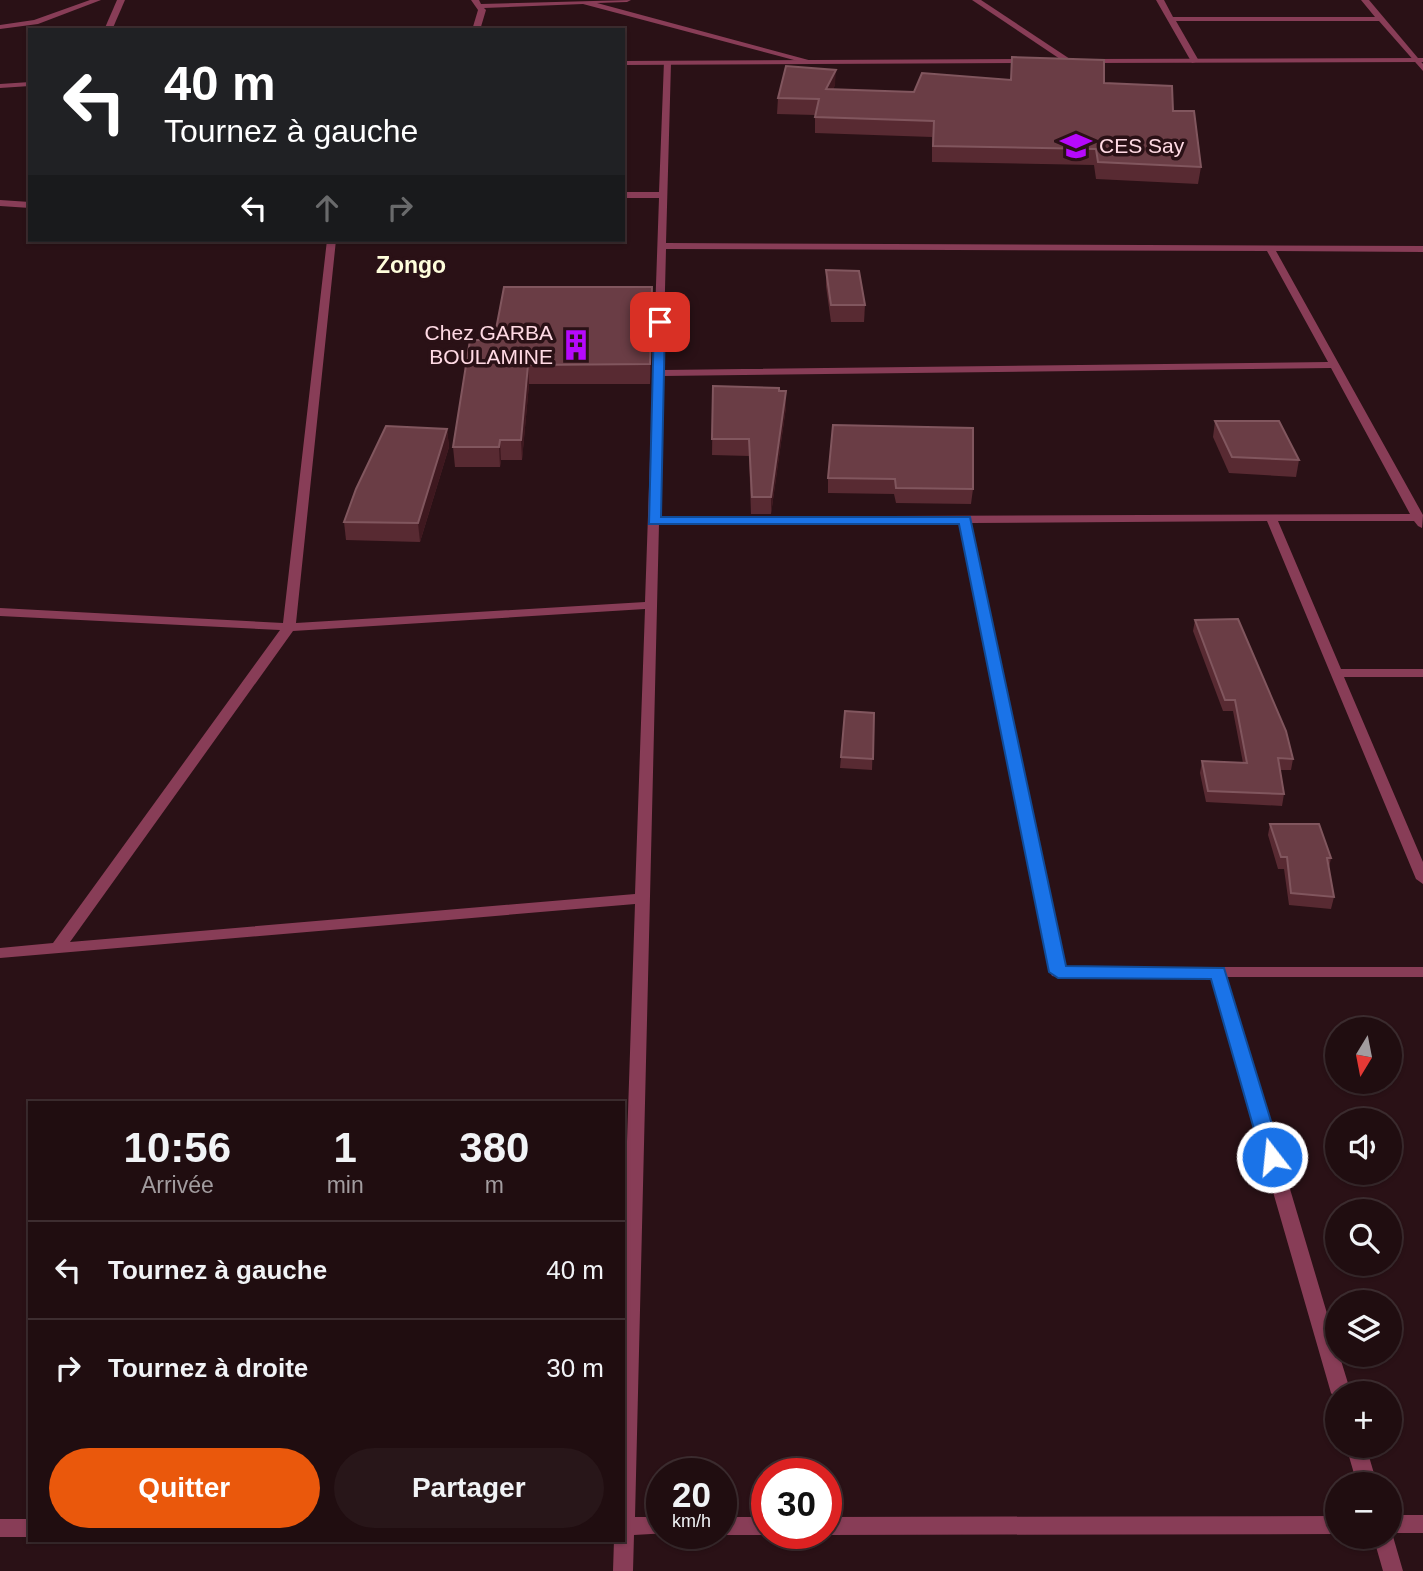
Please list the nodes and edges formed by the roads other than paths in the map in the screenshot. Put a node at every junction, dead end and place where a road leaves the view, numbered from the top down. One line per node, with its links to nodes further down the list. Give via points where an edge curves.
1 (97, 0): 11 (street, via 35,22)
2 (121, 0): 12 (street)
3 (627, 0): 7 (street)
4 (976, 0): 17 (street)
5 (1160, 0): 9 (street)
6 (1365, 0): 10 (street)
7 (580, 1): 8 (street); 20 (street)
8 (478, 3): 13 (street, via 482,10)
9 (1171, 19): 10 (street); 18 (street)
10 (1381, 19): 14 (street)
11 (0, 27)
12 (109, 28)
13 (477, 28)
14 (1419, 60): 18 (street); 22 (street)
15 (1042, 61): 20 (street)
16 (1056, 61): 17 (street)
17 (1069, 61): 18 (street)
18 (1195, 61)
19 (667, 62): 20 (street); 21 (street); 26 (street)
20 (811, 62)
21 (625, 63)
22 (1423, 69)
23 (28, 84): 24 (street)
24 (0, 86)
25 (625, 195): 26 (street)
26 (663, 195): 30 (street)
27 (0, 204): 28 (street)
28 (28, 205)
29 (331, 242): 41 (street)
30 (662, 246): 31 (street); 34 (street)
31 (1270, 248): 32 (street); 33 (street)
32 (1423, 249)
33 (1334, 365): 34 (street); 38 (street)
34 (658, 373): 37 (street)
35 (1271, 518): 36 (street); 38 (street); 42 (street)
36 (965, 520): 37 (street); 49 (street, via 1058,972)
37 (654, 521): 39 (street)
38 (1421, 522)
39 (652, 605): 41 (street); 45 (street)
40 (0, 612): 41 (street)
41 (289, 627): 46 (street)
42 (1336, 673): 43 (street); 44 (street)
43 (1423, 673)
44 (1423, 879)
45 (643, 898): 46 (street); 51 (street)
46 (58, 948): 47 (street)
47 (0, 953)
48 (1423, 972): 49 (street)
49 (1218, 973): 50 (street)
50 (1337, 1381)
51 (625, 1493)
52 (1402, 1524): 53 (street)
53 (1423, 1524)
54 (1325, 1525): 57 (street)
55 (625, 1526): 56 (street)
56 (646, 1526)
57 (842, 1526)
58 (0, 1528): 59 (street)
59 (28, 1528)
60 (624, 1542): 62 (street)
61 (1387, 1549): 63 (street)
62 (623, 1571)
63 (1393, 1571)

